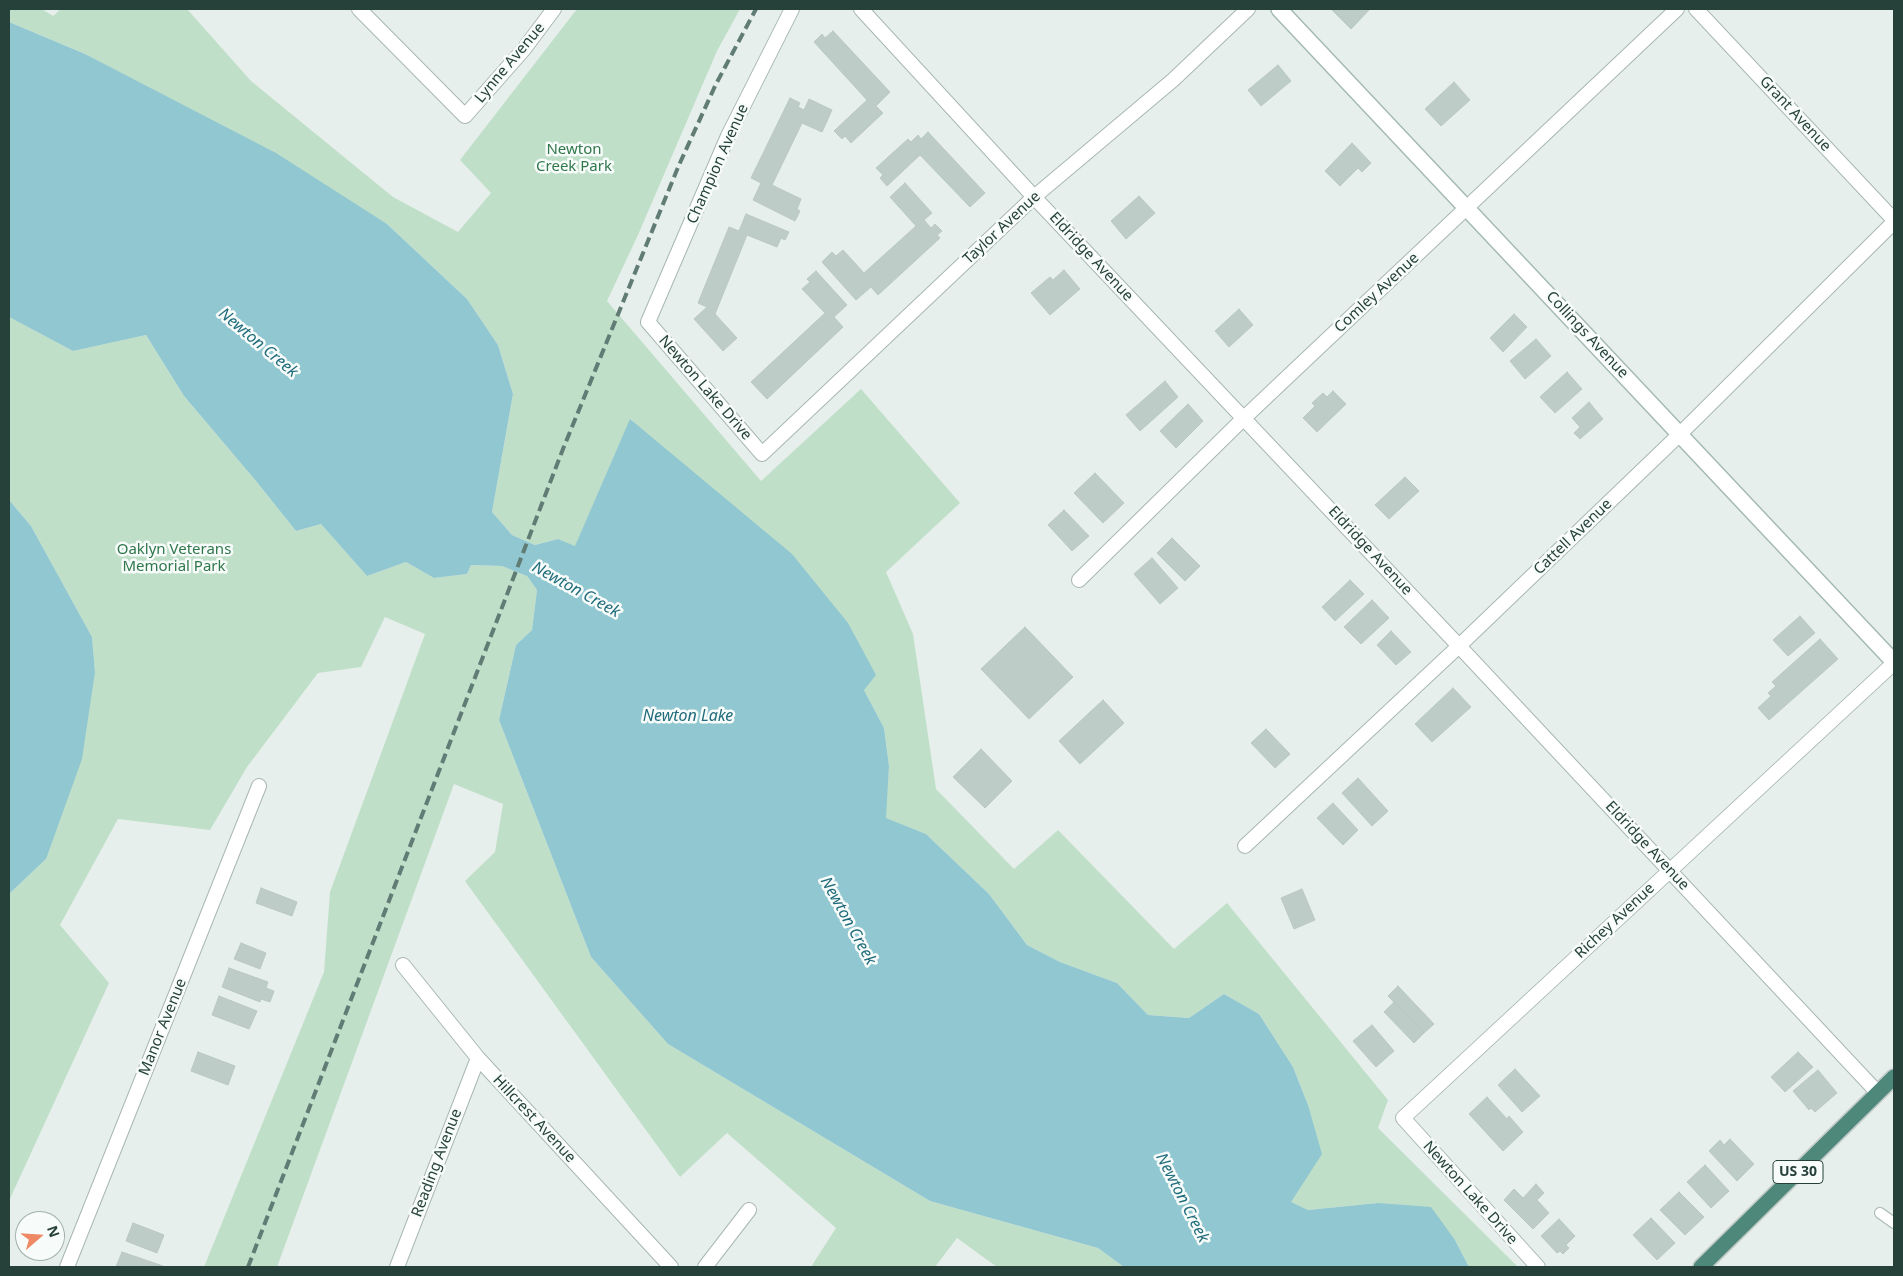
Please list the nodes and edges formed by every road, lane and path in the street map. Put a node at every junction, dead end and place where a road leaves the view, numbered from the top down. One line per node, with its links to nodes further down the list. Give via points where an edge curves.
1 (360, 9): 2 (street, Lynne Avenue, via 465,116 524,49)
2 (554, 9)
3 (792, 9): 12 (street, Champion Avenue, via 728,136)
4 (861, 9): 9 (street, Eldridge Avenue)
5 (1248, 9): 9 (street, Taylor Avenue, via 1173,80)
6 (1279, 9): 10 (main road, Collings Avenue)
7 (1677, 9): 10 (street, Comley Avenue)
8 (1696, 9): 11 (street, Grant Avenue)
9 (1034, 197): 13 (street, Eldridge Avenue); 15 (street, Taylor Avenue)
10 (1467, 208): 13 (street, Comley Avenue); 14 (main road, Collings Avenue)
11 (1894, 221): 14 (street, Cattell Avenue)
12 (648, 322): 15 (street, Newton Lake Drive)
13 (1244, 418): 16 (street, Comley Avenue); 17 (street, Eldridge Avenue)
14 (1680, 434): 17 (street, Cattell Avenue); 18 (main road, Collings Avenue)
15 (762, 454)
16 (1080, 580)
17 (1459, 646): 20 (street, Cattell Avenue); 21 (street, Eldridge Avenue)
18 (1894, 662): 21 (street, Richey Avenue)
19 (259, 786): 30 (street, Manor Avenue)
20 (1245, 846)
21 (1670, 870): 25 (street, Eldridge Avenue); 26 (street, Richey Avenue)
22 (403, 965): 23 (street, Hillcrest Avenue)
23 (478, 1058): 31 (street, Reading Avenue); 32 (street, Hillcrest Avenue)
24 (1894, 1077): 25 (highway, US 30)
25 (1878, 1093): 35 (highway, US 30)
26 (1403, 1118): 34 (street, Newton Lake Drive)
27 (749, 1210): 33 (street)
28 (1880, 1214): 29 (street)
29 (1894, 1223)
30 (67, 1267)
31 (397, 1267)
32 (671, 1267)
33 (704, 1267)
34 (1538, 1267)
35 (1701, 1267)

